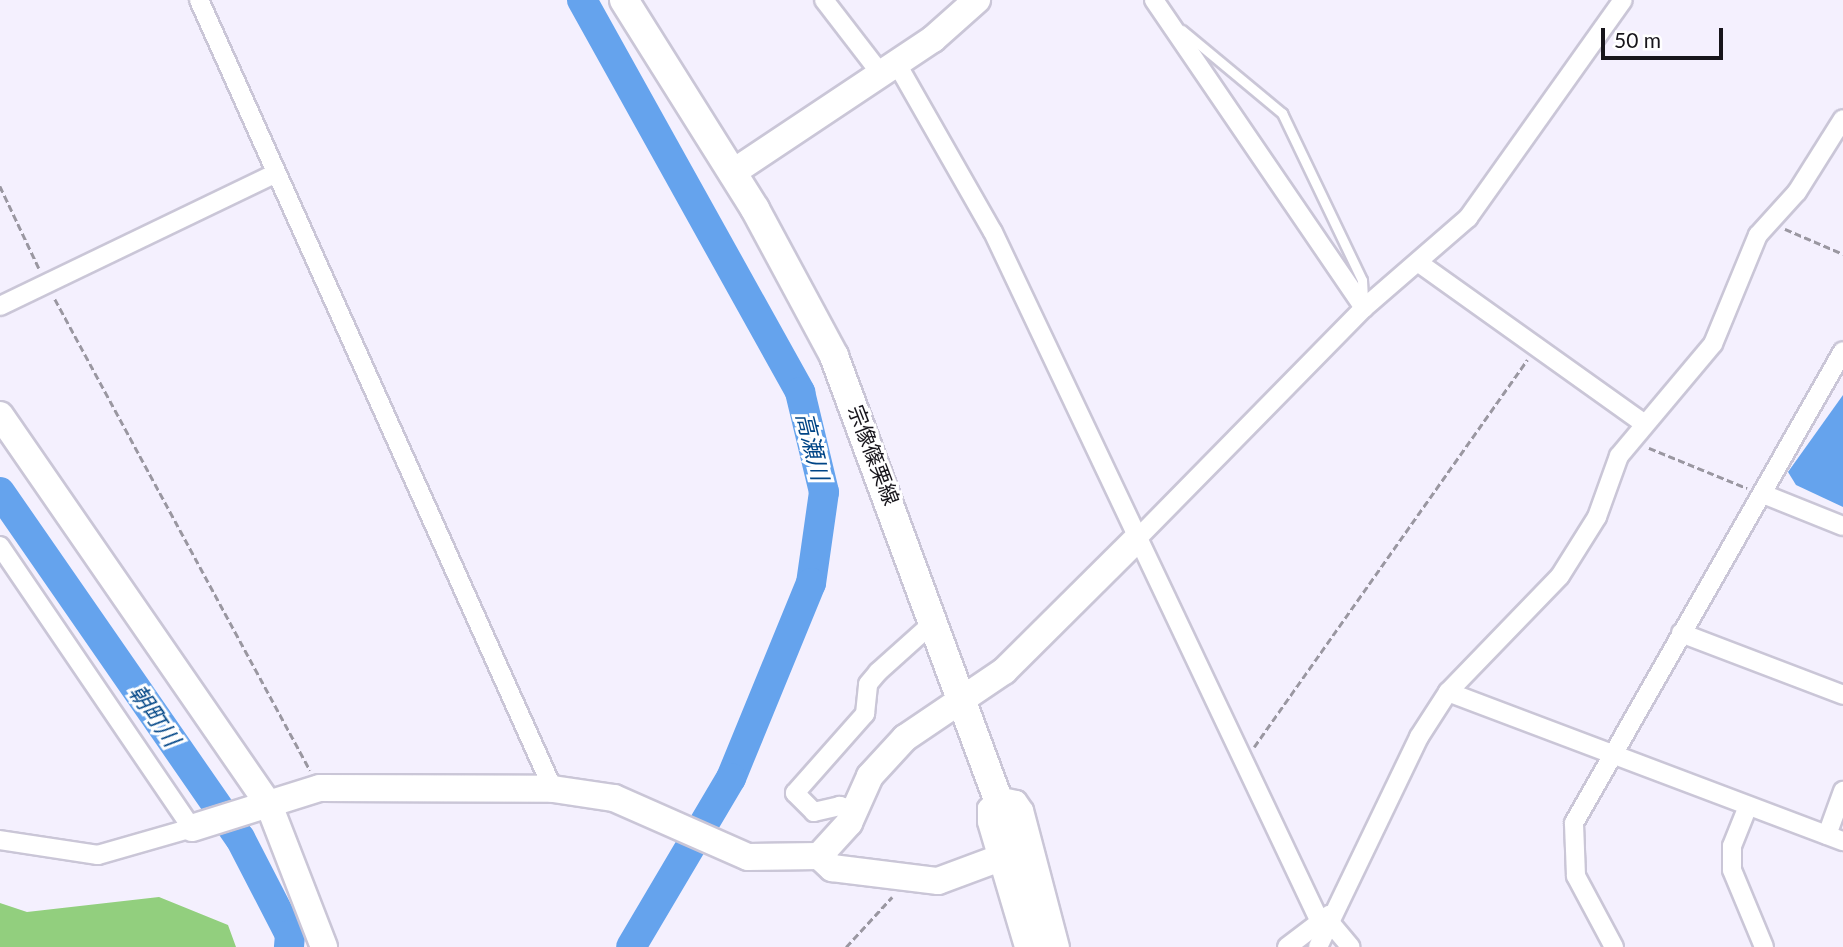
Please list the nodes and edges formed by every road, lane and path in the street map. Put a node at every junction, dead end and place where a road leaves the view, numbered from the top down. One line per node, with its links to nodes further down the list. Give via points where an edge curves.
1 (199, 0): 9 (street)
2 (624, 0): 10 (main road, 宗像篠栗線)
3 (824, 0): 7 (street)
4 (977, 0): 7 (street)
5 (1622, 0): 14 (street, via 1468,218)
6 (1157, 5): 17 (street); 17 (lane, via 1249,92 1282,113 1362,280)
7 (889, 69): 10 (street); 25 (street, via 993,232)
8 (1843, 119): 12 (street)
9 (276, 173): 15 (street); 35 (street)
10 (732, 173): 27 (main road, 宗像篠栗線, via 834,356)
11 (0, 186): 15 (path)
12 (1770, 222): 13 (path); 21 (street, via 1758,235 1713,344)
13 (1843, 254)
14 (1419, 263): 17 (street); 18 (street)
15 (46, 284): 16 (street); 34 (path)
16 (0, 306)
17 (1364, 308): 25 (street)
18 (1536, 347): 21 (street); 33 (path)
19 (1843, 351): 23 (street)
20 (0, 415): 39 (street)
21 (1645, 424): 22 (street)
22 (1631, 441): 23 (path); 29 (street, via 1597,517 1560,576)
23 (1763, 494): 24 (street); 28 (street)
24 (1843, 526)
25 (1134, 542): 31 (street, via 1004,671); 33 (street)
26 (0, 546): 41 (street)
27 (936, 620): 31 (main road, 宗像篠栗線); 40 (street, via 868,684 864,714 795,793 814,812)
28 (1681, 633): 30 (street); 32 (street)
29 (1448, 692): 32 (street); 47 (street, via 1419,737)
30 (1843, 695)
31 (963, 697): 37 (main road, 宗像篠栗線); 40 (street, via 905,738 870,776)
32 (1611, 754): 38 (street); 56 (street, via 1574,823 1576,876)
33 (1242, 764): 47 (street)
34 (320, 788): 35 (street); 39 (street)
35 (553, 789): 44 (street, via 614,798 727,849 783,862)
36 (1843, 791): 42 (street)
37 (998, 796): 45 (street, via 987,808 987,822); 51 (main road, 宗像篠栗線); 52 (street, via 1017,800 1024,810)
38 (1748, 806): 42 (street); 57 (street, via 1732,846 1732,870)
39 (263, 807): 41 (street); 48 (street)
40 (854, 810): 44 (street)
41 (192, 828): 43 (street, via 98,855)
42 (1835, 838)
43 (0, 840)
44 (819, 856): 46 (street, via 832,868)
45 (1000, 858): 46 (street, via 948,879); 50 (street)
46 (911, 877): 49 (path)
47 (1326, 919): 53 (street); 54 (street); 55 (street)
48 (324, 947)
49 (846, 947)
50 (1024, 947)
51 (1041, 947)
52 (1060, 947)
53 (1287, 947)
54 (1318, 947)
55 (1350, 947)
56 (1614, 947)
57 (1764, 947)

